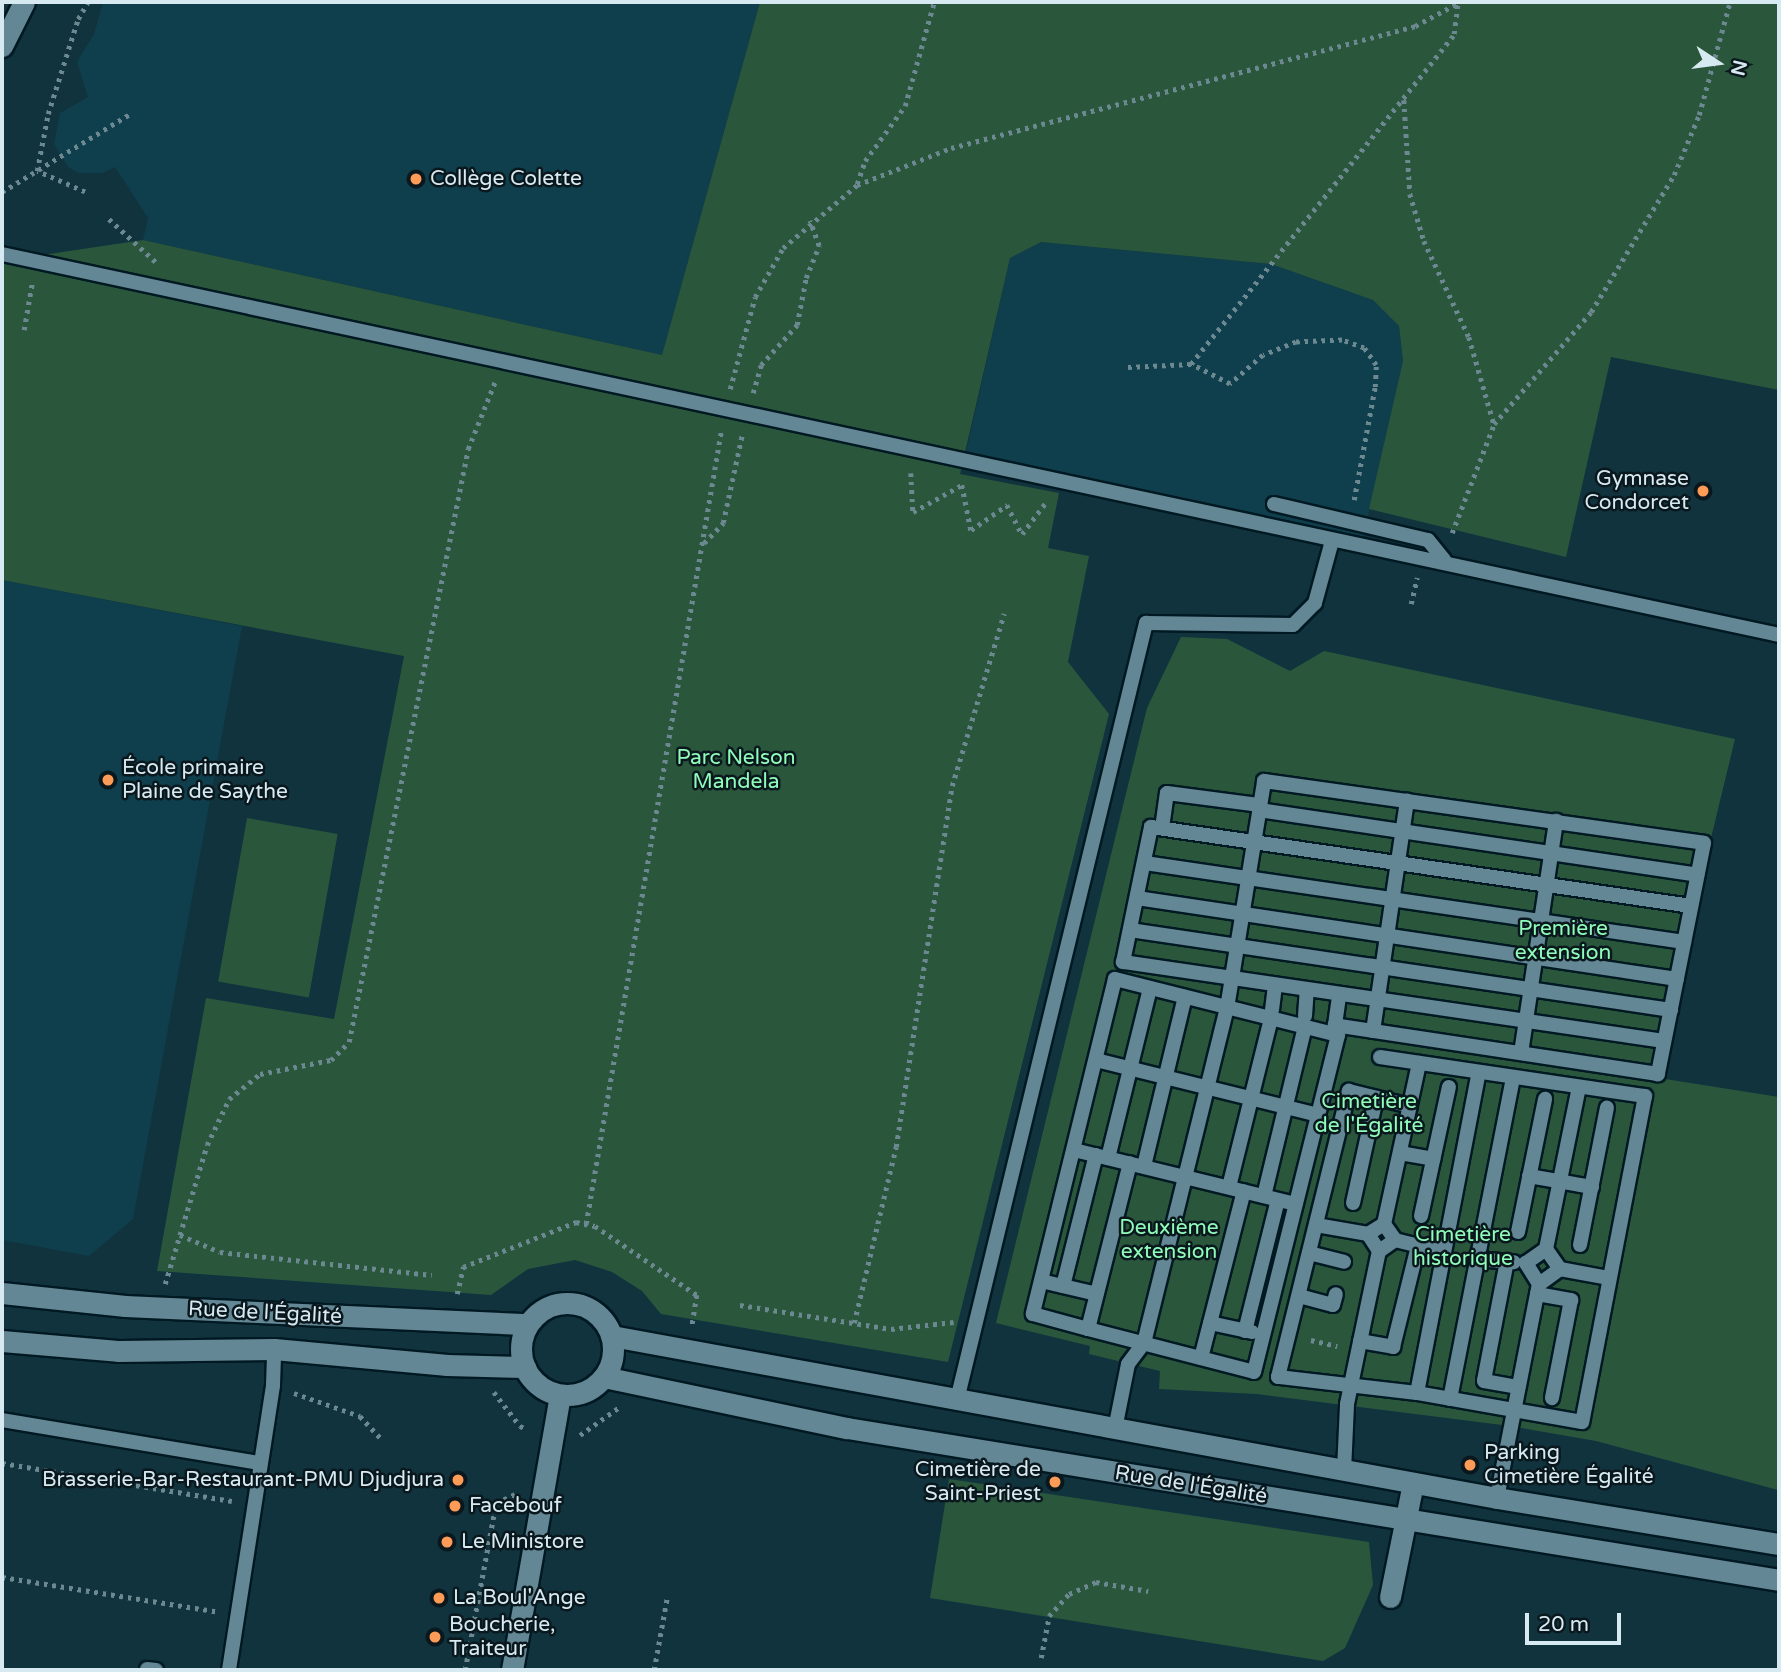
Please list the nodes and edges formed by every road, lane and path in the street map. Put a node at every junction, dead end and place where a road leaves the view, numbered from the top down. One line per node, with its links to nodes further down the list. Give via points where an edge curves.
1 (24, 2): 6 (street)
2 (88, 2): 9 (path, via 78,19 48,114)
3 (934, 2): 10 (path, via 905,106 865,161)
4 (1459, 2): 7 (path, via 1454,34); 10 (path, via 1415,26 951,148)
5 (1730, 2): 24 (path, via 1699,115 1674,175 1591,312)
6 (2, 46)
7 (1404, 99): 20 (path); 24 (path, via 1410,194 1424,241 1469,337)
8 (130, 114): 9 (path)
9 (37, 171): 11 (path); 12 (path)
10 (857, 185): 14 (path)
11 (2, 192)
12 (85, 192)
13 (109, 219): 17 (path)
14 (810, 221): 22 (path, via 783,248 755,297); 23 (path, via 819,246 806,278 797,325 761,365)
15 (2, 254): 16 (lane)
16 (36, 262): 17 (lane); 18 (path)
17 (194, 296): 19 (lane)
18 (24, 330)
19 (503, 363): 22 (lane); 110 (path, via 468,449 349,1042 331,1060 260,1074 229,1099 207,1145)
20 (1191, 364): 21 (path); 28 (path, via 1230,384 1263,355 1296,342 1342,340 1364,348 1376,365 1375,387)
21 (1128, 368)
22 (724, 410): 23 (lane); 30 (path)
23 (747, 415): 25 (lane); 30 (path, via 723,523)
24 (1494, 424): 31 (path)
25 (910, 451): 26 (lane); 26 (path, via 913,512 962,485 971,530 1007,505 1023,534)
26 (1061, 481): 29 (lane)
27 (1274, 504): 28 (lane)
28 (1349, 522): 31 (lane, via 1428,540)
29 (1332, 541): 31 (lane); 138 (lane, via 1315,603 1293,625 1146,624)
30 (702, 544): 105 (path)
31 (1444, 560): 33 (lane)
32 (1004, 614): 135 (path, via 952,786 896,1147)
33 (1779, 635)
34 (1407, 800): 35 (lane, via 1264,780); 36 (lane); 38 (lane)
35 (1259, 807): 37 (lane, via 1167,793); 38 (lane); 39 (lane)
36 (1556, 821): 40 (lane); 43 (lane, via 1704,843)
37 (1162, 828): 39 (lane); 41 (lane, via 1151,827)
38 (1403, 831): 40 (lane); 42 (lane)
39 (1254, 842): 42 (lane); 44 (lane)
40 (1551, 853): 43 (lane); 45 (lane)
41 (1145, 863): 44 (lane); 46 (lane)
42 (1398, 865): 45 (lane); 47 (lane)
43 (1698, 875): 48 (lane)
44 (1248, 879): 47 (lane); 49 (lane)
45 (1546, 884): 48 (lane); 50 (lane)
46 (1137, 898): 49 (lane); 51 (lane)
47 (1392, 899): 50 (lane); 52 (lane)
48 (1691, 906): 53 (lane)
49 (1242, 914): 52 (lane); 54 (lane)
50 (1541, 921): 53 (lane); 55 (lane)
51 (1130, 930): 54 (lane); 57 (lane, via 1123,962)
52 (1387, 936): 55 (lane); 56 (lane)
53 (1684, 942): 58 (lane)
54 (1237, 946): 56 (lane); 57 (lane)
55 (1536, 956): 58 (lane); 62 (lane)
56 (1382, 967): 62 (lane); 65 (lane)
57 (1232, 979): 59 (lane); 66 (lane)
58 (1677, 979): 67 (lane)
59 (1275, 985): 61 (lane); 68 (lane)
60 (1150, 988): 64 (lane); 75 (lane, via 1115,979); 77 (lane)
61 (1307, 990): 63 (lane); 69 (lane)
62 (1531, 990): 67 (lane); 70 (lane)
63 (1339, 995): 65 (lane); 71 (lane, via 1335,1025)
64 (1185, 997): 66 (lane); 79 (lane)
65 (1378, 1000): 70 (lane); 71 (lane)
66 (1227, 1008): 68 (lane); 81 (lane)
67 (1671, 1010): 72 (lane)
68 (1271, 1014): 69 (lane); 84 (lane)
69 (1305, 1021): 88 (lane); 90 (lane, via 1338,1035)
70 (1525, 1021): 72 (lane); 73 (lane)
71 (1373, 1031): 73 (lane)
72 (1664, 1041): 73 (lane, via 1658,1074)
73 (1521, 1054)
74 (1380, 1058): 76 (lane)
75 (1096, 1060): 77 (lane); 91 (lane)
76 (1419, 1063): 78 (lane); 87 (lane)
77 (1130, 1069): 79 (lane); 93 (lane)
78 (1479, 1072): 80 (lane); 116 (lane)
79 (1165, 1077): 81 (lane); 95 (lane)
80 (1513, 1077): 83 (lane); 118 (lane)
81 (1207, 1087): 84 (lane); 96 (lane)
82 (1449, 1087): 94 (lane)
83 (1580, 1087): 98 (lane); 124 (lane, via 1645,1096)
84 (1251, 1098): 88 (lane); 100 (lane)
85 (1376, 1098): 87 (lane); 102 (lane); 107 (lane, via 1349,1091)
86 (1545, 1099): 97 (lane)
87 (1410, 1106): 92 (lane)
88 (1285, 1107): 90 (lane); 101 (lane)
89 (1607, 1108): 99 (lane)
90 (1318, 1115): 103 (lane)
91 (1074, 1150): 93 (lane); 125 (lane)
92 (1400, 1153): 94 (lane); 106 (lane)
93 (1102, 1156): 95 (lane); 126 (lane)
94 (1433, 1160): 104 (lane)
95 (1137, 1164): 96 (lane); 129 (lane)
96 (1185, 1175): 100 (lane); 144 (lane)
97 (1529, 1176): 98 (lane); 108 (lane)
98 (1560, 1181): 99 (lane); 114 (lane)
99 (1592, 1187): 112 (lane)
100 (1236, 1189): 101 (lane); 136 (lane)
101 (1271, 1198): 103 (lane); 140 (lane)
102 (1353, 1203)
103 (1296, 1204): 141 (lane)
104 (1421, 1216)
105 (586, 1224): 134 (path, via 576,1222 463,1267); 147 (path, via 697,1295)
106 (1384, 1224): 109 (lane); 111 (lane)
107 (1316, 1225): 109 (lane); 117 (lane)
108 (1518, 1232)
109 (1368, 1234): 115 (lane)
110 (180, 1235): 123 (path, via 220,1252); 133 (path)
111 (1395, 1240): 113 (lane); 115 (lane)
112 (1580, 1245)
113 (1418, 1246): 116 (lane); 145 (lane, via 1393,1347)
114 (1546, 1249): 121 (lane); 122 (lane)
115 (1379, 1251): 145 (lane)
116 (1444, 1252): 155 (lane)
117 (1309, 1253): 120 (lane); 131 (lane)
118 (1477, 1258): 119 (lane); 158 (lane)
119 (1507, 1261): 121 (lane); 153 (lane, via 1484,1381)
120 (1344, 1262)
121 (1525, 1264): 127 (lane)
122 (1560, 1269): 124 (lane); 127 (lane)
123 (432, 1275)
124 (1609, 1278): 160 (lane, via 1582,1422)
125 (1041, 1281): 126 (lane); 139 (lane, via 1032,1314)
126 (1063, 1286): 129 (lane)
127 (1538, 1289): 153 (lane); 157 (lane, via 1571,1300)
128 (2, 1293): 133 (street, Rue de l'Égalité)
129 (1097, 1294): 139 (lane)
130 (1336, 1294): 131 (lane, via 1333,1305)
131 (1299, 1296): 151 (lane, via 1278,1377)
132 (740, 1305): 135 (path)
133 (157, 1308): 134 (street, Rue de l'Égalité)
134 (451, 1321): 137 (street, Rue de l'Égalité)
135 (854, 1323): 138 (path, via 891,1329 943,1321)
136 (1210, 1323): 140 (lane); 148 (lane)
137 (528, 1324): 142 (street, via 552,1306 581,1305 605,1322); 149 (street, via 522,1345)
138 (975, 1325): 159 (lane)
139 (1088, 1329): 144 (lane)
140 (1245, 1331): 141 (lane)
141 (1264, 1335): 148 (lane, via 1254,1372)
142 (612, 1336): 147 (street, Rue de l'Égalité); 150 (street, via 613,1350)
143 (2, 1341): 146 (street, Rue de l'Égalité, via 118,1351)
144 (1144, 1343): 148 (lane); 162 (lane, via 1128,1364)
145 (1359, 1346): 151 (path, via 1311,1340); 154 (lane)
146 (274, 1349): 149 (street, Rue de l'Égalité, via 447,1365); 152 (lane)
147 (688, 1351): 159 (street, Rue de l'Égalité)
148 (1201, 1358)
149 (525, 1367): 156 (street, via 539,1386)
150 (604, 1377): 156 (street, via 585,1392); 171 (street, Rue de l'Égalité, via 847,1428)
151 (1304, 1381): 154 (lane)
152 (273, 1385): 163 (path, via 360,1416); 165 (lane)
153 (1518, 1387): 160 (lane)
154 (1350, 1388): 155 (lane); 166 (lane)
155 (1417, 1393): 158 (lane)
156 (560, 1395): 182 (street)
157 (1552, 1398)
158 (1450, 1399): 160 (lane)
159 (957, 1400): 162 (street, Rue de l'Égalité)
160 (1514, 1410): 169 (lane)
161 (2, 1420): 165 (lane)
162 (1115, 1429): 166 (street, Rue de l'Égalité)
163 (382, 1440)
164 (2, 1463): 170 (path)
165 (260, 1463): 170 (lane)
166 (1344, 1471): 167 (street, Rue de l'Égalité)
167 (1413, 1483): 169 (street, Rue de l'Égalité); 171 (street)
168 (520, 1486): 181 (path, via 513,1497 496,1503)
169 (1497, 1499): 172 (street, Rue de l'Égalité)
170 (254, 1504): 178 (lane)
171 (1406, 1520): 174 (street, Rue de l'Égalité); 176 (street)
172 (1779, 1544)
173 (2, 1577): 178 (path)
174 (1779, 1580)
175 (1148, 1591): 179 (path, via 1096,1582 1069,1594 1049,1616)
176 (1391, 1597)
177 (667, 1598): 183 (path)
178 (237, 1615): 180 (lane)
179 (1041, 1658)
180 (229, 1670)
181 (465, 1670)
182 (512, 1670)
183 (654, 1670)

